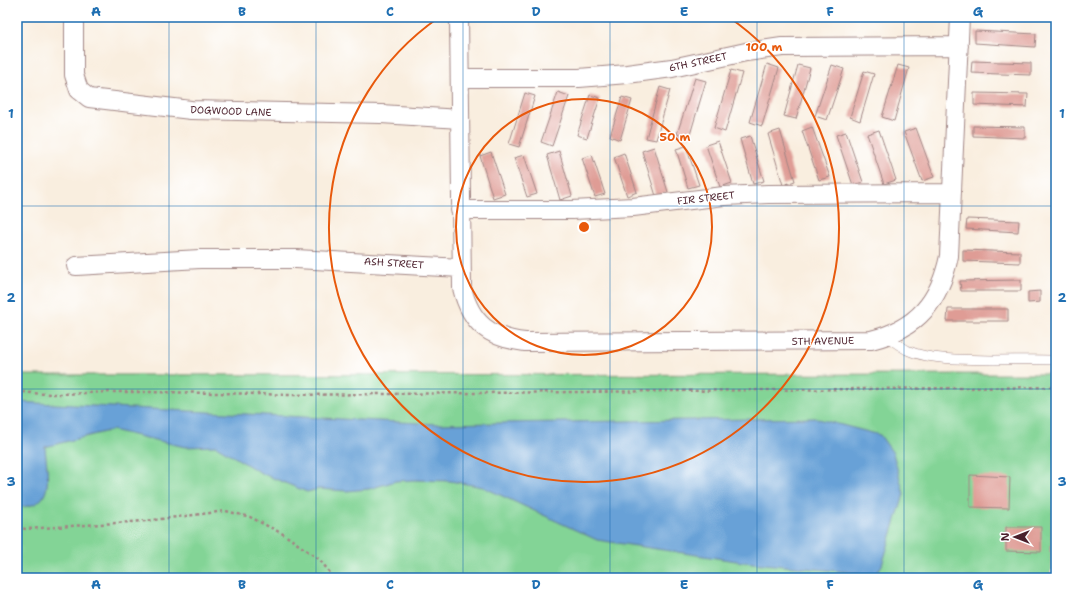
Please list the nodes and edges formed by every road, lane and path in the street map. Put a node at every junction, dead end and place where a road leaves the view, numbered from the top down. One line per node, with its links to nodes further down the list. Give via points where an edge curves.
1 (74, 17): 6 (street, DOGWOOD LANE, via 74,75 79,90 89,98 191,110 381,114)
2 (459, 17): 5 (street)
3 (960, 17): 4 (street, 5TH AVENUE)
4 (959, 46): 5 (street, 6TH STREET, via 782,47 627,74 579,78); 7 (street, 5TH AVENUE)
5 (460, 78): 6 (street)
6 (460, 119): 8 (street)
7 (952, 193): 8 (street, FIR STREET, via 768,194 724,196 633,207); 11 (street, 5TH AVENUE, via 949,256 945,276 933,300 918,317)
8 (460, 210): 10 (street)
9 (76, 266): 10 (street, ASH STREET, via 200,259 296,258)
10 (461, 268): 11 (street, 5TH AVENUE, via 465,301 472,315 486,330 506,340 796,341 871,340)
11 (886, 336): 12 (lane, via 907,350 925,356)
12 (1056, 360)
13 (1056, 387): 14 (path, via 296,395 188,392 87,392 38,395)
14 (17, 391)
15 (1056, 499): 18 (lane)
16 (17, 528): 17 (path, via 145,522 226,511 250,517 285,535 320,560)
17 (334, 578)
18 (1055, 578)

